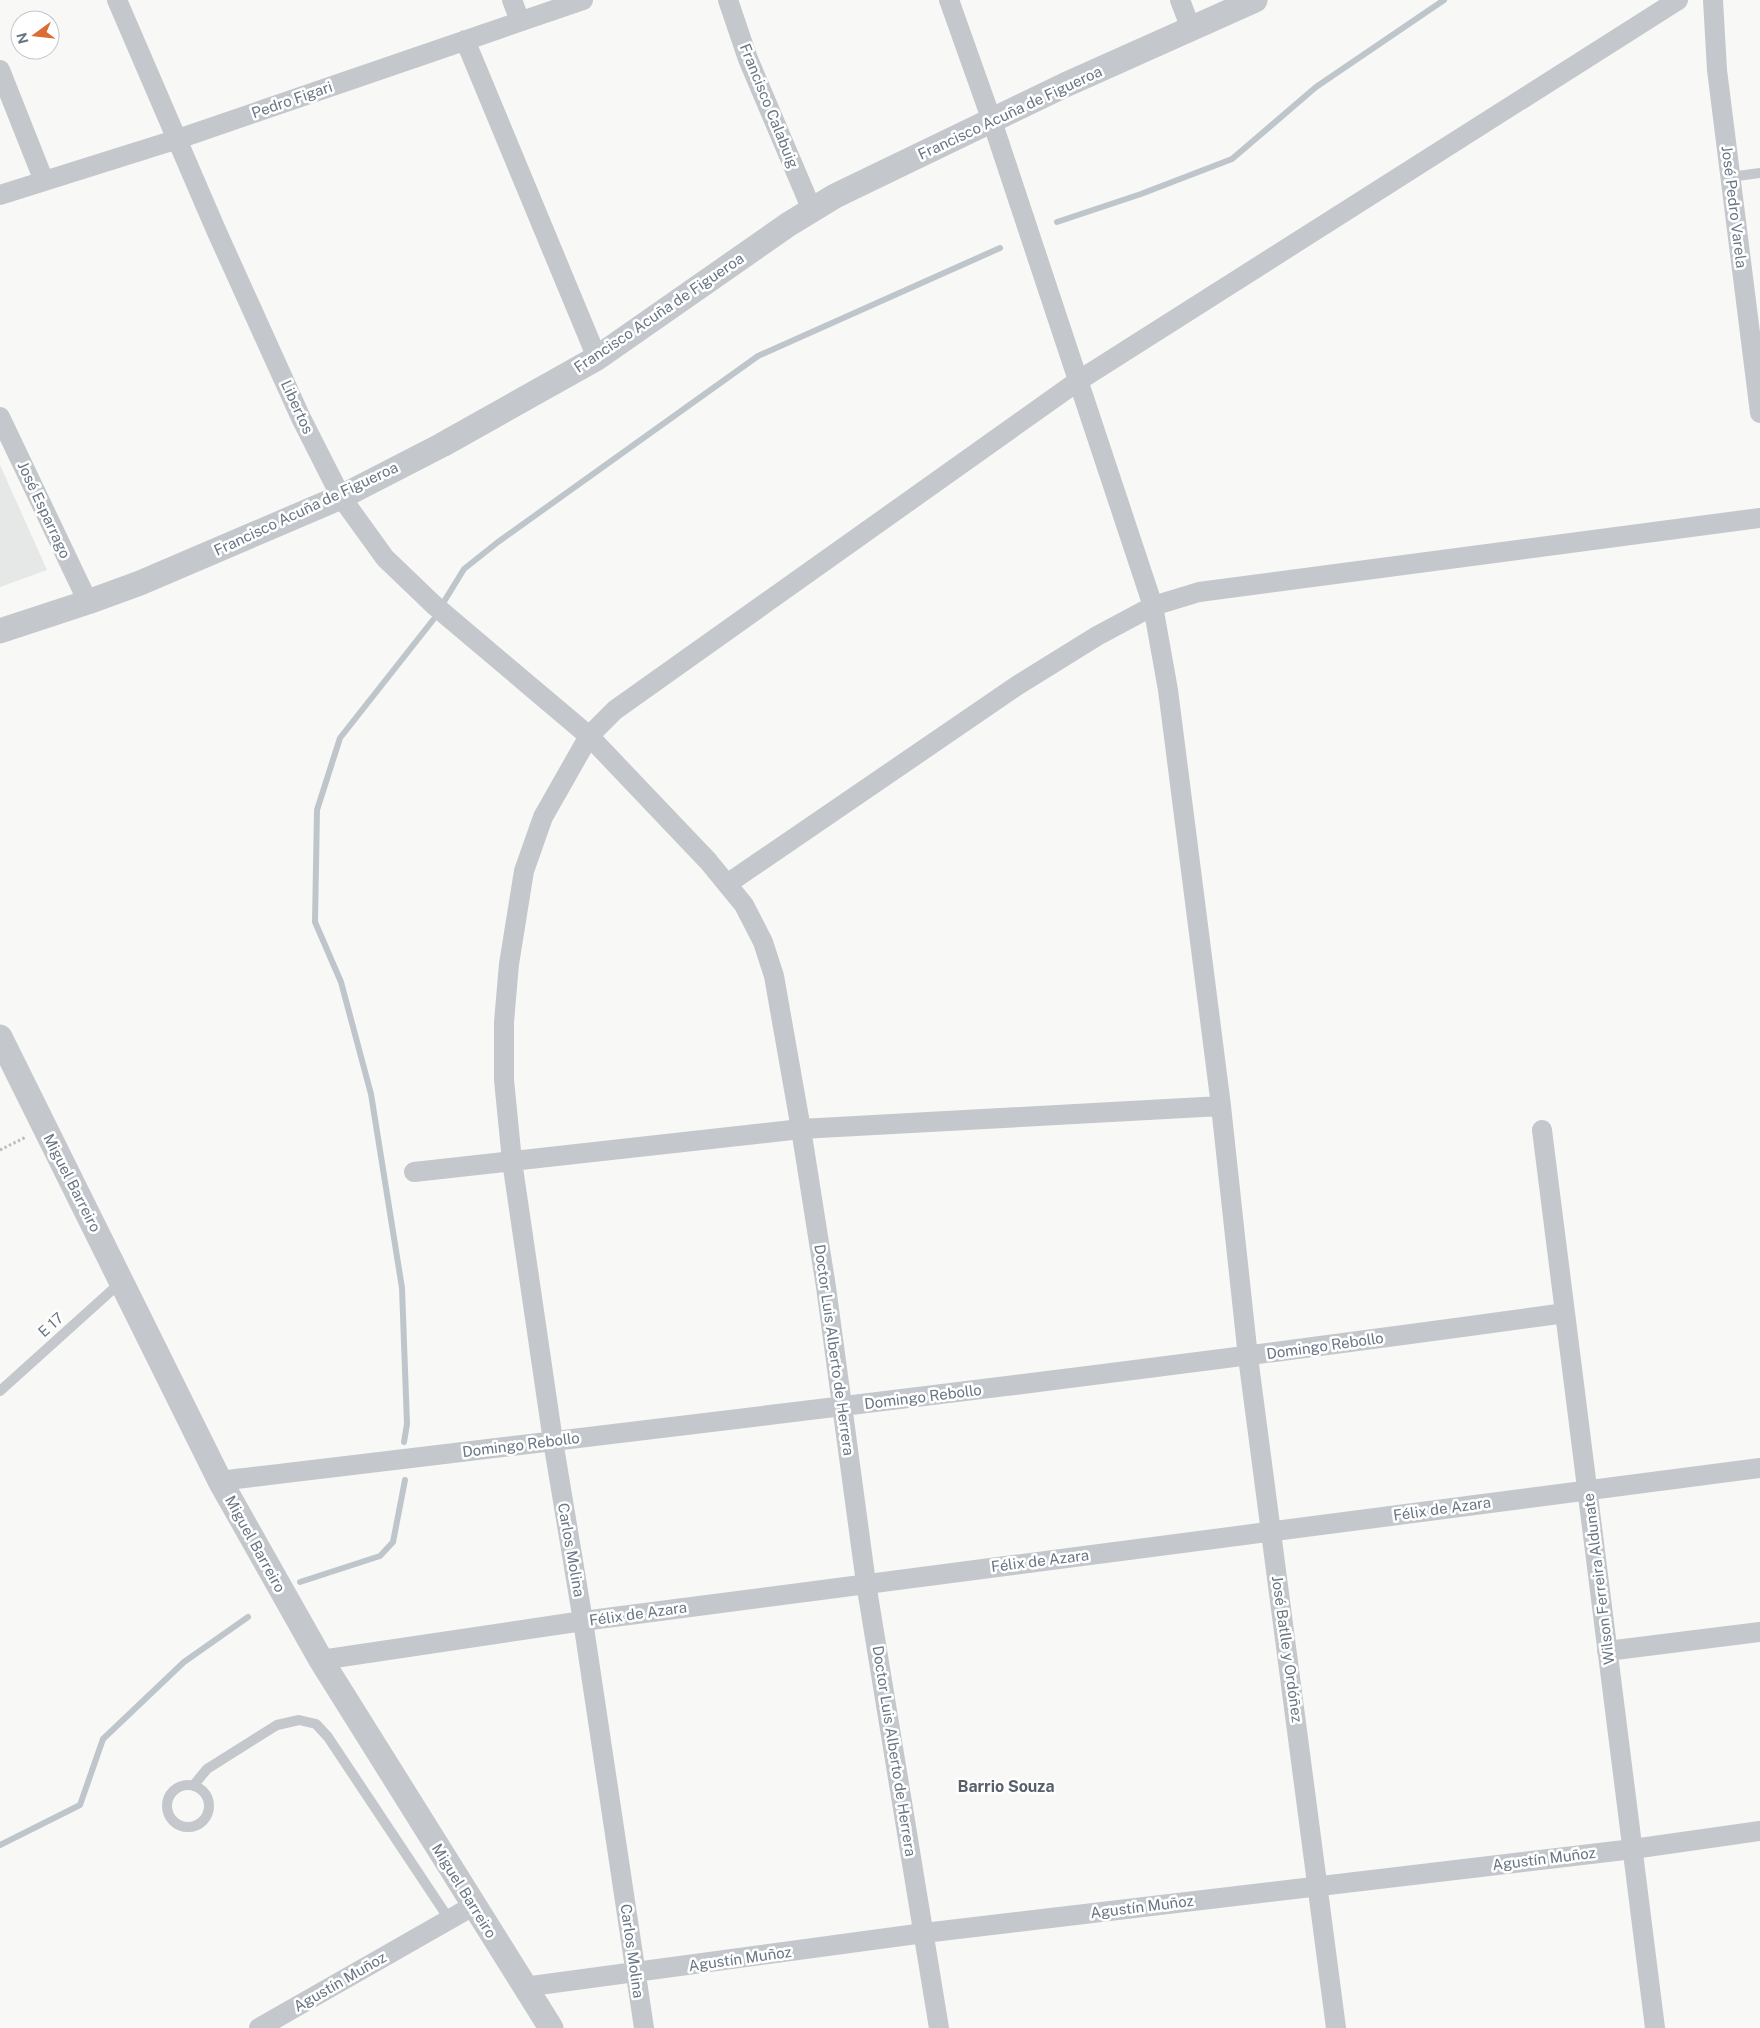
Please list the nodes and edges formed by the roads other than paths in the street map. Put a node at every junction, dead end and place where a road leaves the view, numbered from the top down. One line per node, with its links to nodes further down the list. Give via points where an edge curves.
1 (117, 0): 15 (street, Libertos)
2 (512, 0): 10 (street)
3 (583, 0): 10 (street, Pedro Figari)
4 (728, 0): 20 (street, Francisco Calabuig, via 748,58)
5 (949, 0): 14 (street, José Batlle y Ordóñez)
6 (1180, 0): 11 (street)
7 (1255, 0): 11 (street, Francisco Acuña de Figueroa)
8 (1678, 0): 22 (street, Carlos Molina)
9 (1713, 0): 17 (street, José Pedro Varela, via 1717,70)
10 (520, 22): 12 (street, Pedro Figari)
11 (1191, 29): 14 (street, Francisco Acuña de Figueroa)
12 (466, 40): 15 (street, Pedro Figari); 21 (street)
13 (0, 70): 18 (street)
14 (992, 121): 20 (street, Francisco Acuña de Figueroa); 22 (street, José Batlle y Ordóñez)
15 (178, 139): 18 (street, Pedro Figari); 25 (street, Libertos, via 301,418)
16 (1760, 173): 17 (lane)
17 (1730, 177): 23 (street, José Pedro Varela)
18 (44, 181): 19 (street, Pedro Figari)
19 (0, 195)
20 (812, 210): 21 (street, Francisco Acuña de Figueroa)
21 (597, 358): 25 (street, Francisco Acuña de Figueroa)
22 (1078, 381): 28 (street, José Batlle y Ordóñez); 30 (street, Carlos Molina, via 614,710)
23 (1760, 413)
24 (0, 418): 27 (street, José Esparrago)
25 (341, 497): 27 (street, Francisco Acuña de Figueroa); 30 (street, Libertos, via 385,558 434,606)
26 (1760, 518): 28 (street, via 1199,592)
27 (88, 602): 29 (street, Francisco Acuña de Figueroa)
28 (1153, 606): 31 (street, via 1018,685); 33 (street, José Batlle y Ordóñez, via 1168,690)
29 (0, 631)
30 (589, 736): 31 (street, Doctor Luis Alberto de Herrera); 36 (street, Carlos Molina, via 543,817 524,871 508,964 504,1022 504,1080)
31 (727, 884): 34 (street, Doctor Luis Alberto de Herrera, via 744,905 763,942 774,976)
32 (0, 1037): 38 (street, Miguel Barreiro)
33 (1220, 1106): 34 (street); 40 (street, José Batlle y Ordóñez)
34 (801, 1129): 36 (street); 42 (street, Doctor Luis Alberto de Herrera)
35 (1542, 1130): 39 (street, Wilson Ferreira Aldunate)
36 (512, 1161): 37 (street); 43 (street, Carlos Molina)
37 (414, 1172)
38 (122, 1281): 41 (lane, E 17); 45 (street, Miguel Barreiro)
39 (1566, 1313): 40 (street, Domingo Rebollo); 46 (street, Wilson Ferreira Aldunate)
40 (1248, 1357): 42 (street, Domingo Rebollo); 47 (street, José Batlle y Ordóñez)
41 (0, 1391)
42 (841, 1408): 43 (street, Domingo Rebollo); 48 (street, Doctor Luis Alberto de Herrera)
43 (553, 1441): 45 (street, Domingo Rebollo); 49 (street, Carlos Molina)
44 (1760, 1468): 46 (street, Félix de Azara)
45 (220, 1481): 52 (street, Miguel Barreiro)
46 (1588, 1490): 47 (street, Félix de Azara); 51 (street, Wilson Ferreira Aldunate)
47 (1271, 1532): 48 (street, Félix de Azara); 56 (street, José Batlle y Ordóñez)
48 (866, 1583): 49 (street, Félix de Azara); 59 (street, Doctor Luis Alberto de Herrera)
49 (583, 1621): 52 (street, Félix de Azara); 60 (street, Carlos Molina)
50 (1760, 1632): 51 (street)
51 (1607, 1651): 55 (street, Wilson Ferreira Aldunate)
52 (321, 1660): 57 (street, Miguel Barreiro)
53 (193, 1786): 53 (lane, via 180,1786 168,1801 169,1814 184,1827 198,1826 208,1815 205,1794); 58 (lane, via 207,1769 277,1724 299,1720 316,1724 328,1737)
54 (1760, 1832): 55 (street, Agustín Muñoz)
55 (1633, 1849): 56 (street, Agustín Muñoz); 67 (street, Wilson Ferreira Aldunate)
56 (1319, 1886): 59 (street, Agustín Muñoz); 66 (street, José Batlle y Ordóñez)
57 (473, 1906): 58 (street, Agustín Muñoz); 61 (street, Miguel Barreiro)
58 (449, 1919): 62 (street, Agustín Muñoz)
59 (924, 1934): 60 (street, Agustín Muñoz); 65 (street, Doctor Luis Alberto de Herrera)
60 (636, 1973): 61 (street, Agustín Muñoz); 64 (street, Carlos Molina)
61 (524, 1987): 63 (street, Miguel Barreiro)
62 (259, 2028)
63 (551, 2028)
64 (644, 2028)
65 (939, 2028)
66 (1336, 2028)
67 (1655, 2028)

